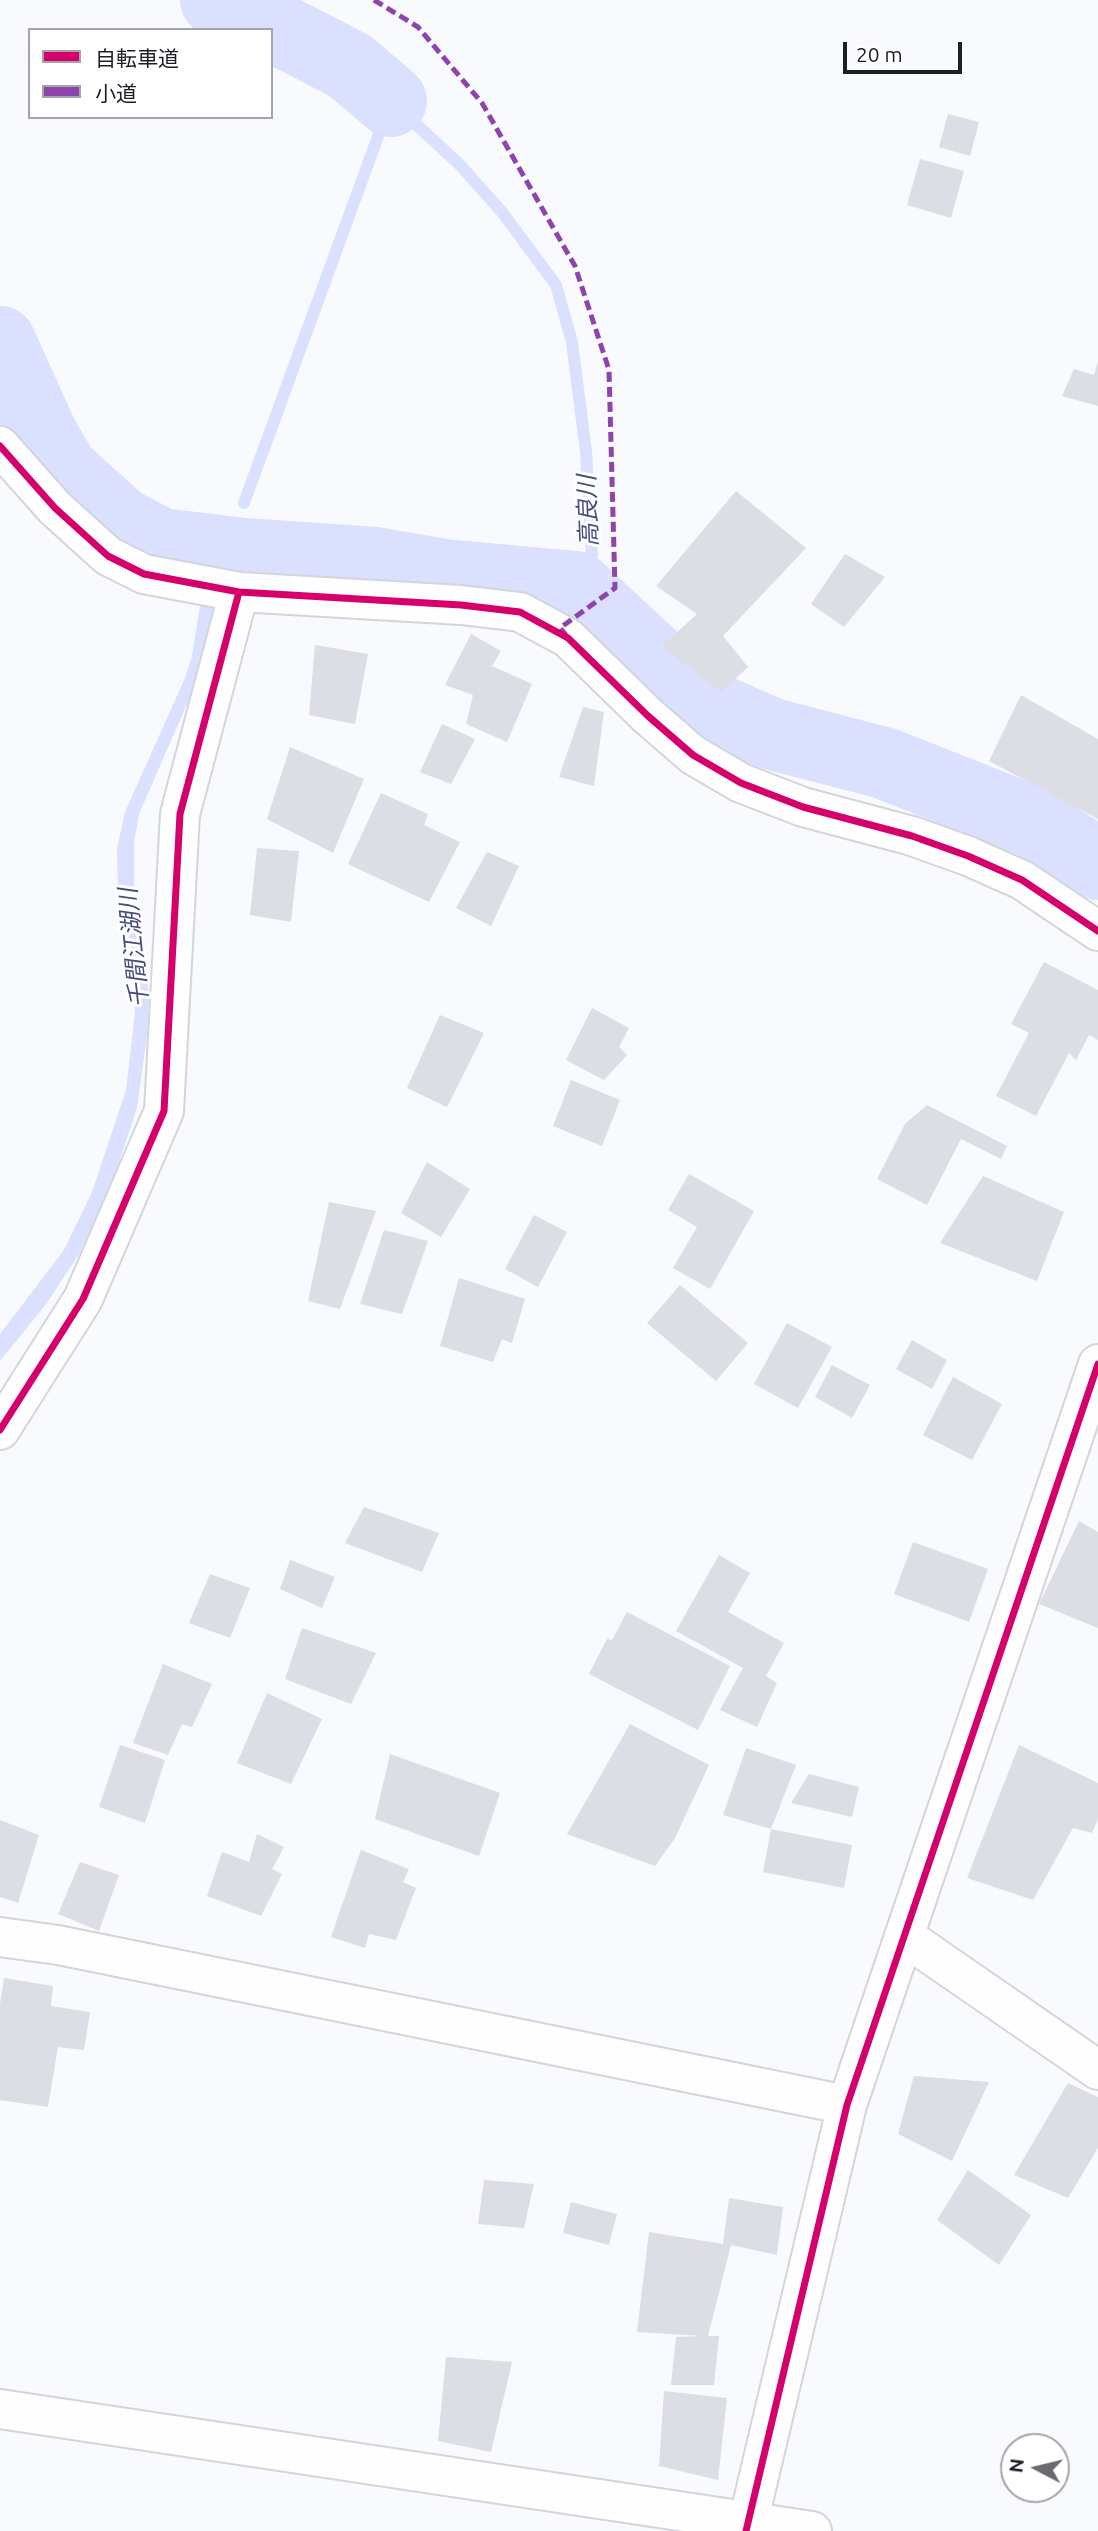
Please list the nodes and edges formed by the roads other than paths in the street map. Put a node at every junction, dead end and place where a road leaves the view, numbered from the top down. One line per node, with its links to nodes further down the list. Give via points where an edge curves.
1 (0, 446): 2 (street, via 55,508 108,555 145,574)
2 (239, 592): 3 (street, via 520,612 568,638 692,755 741,783 803,807 968,856 1021,880); 5 (street, via 180,814 164,1111 83,1299)
3 (1098, 931)
4 (1098, 1364): 6 (street)
5 (0, 1430)
6 (904, 1936): 8 (street); 9 (street)
7 (0, 1937): 9 (street)
8 (1098, 2070)
9 (847, 2105): 11 (street)
10 (0, 2409): 11 (street)
11 (746, 2526): 12 (street)
12 (812, 2531)

